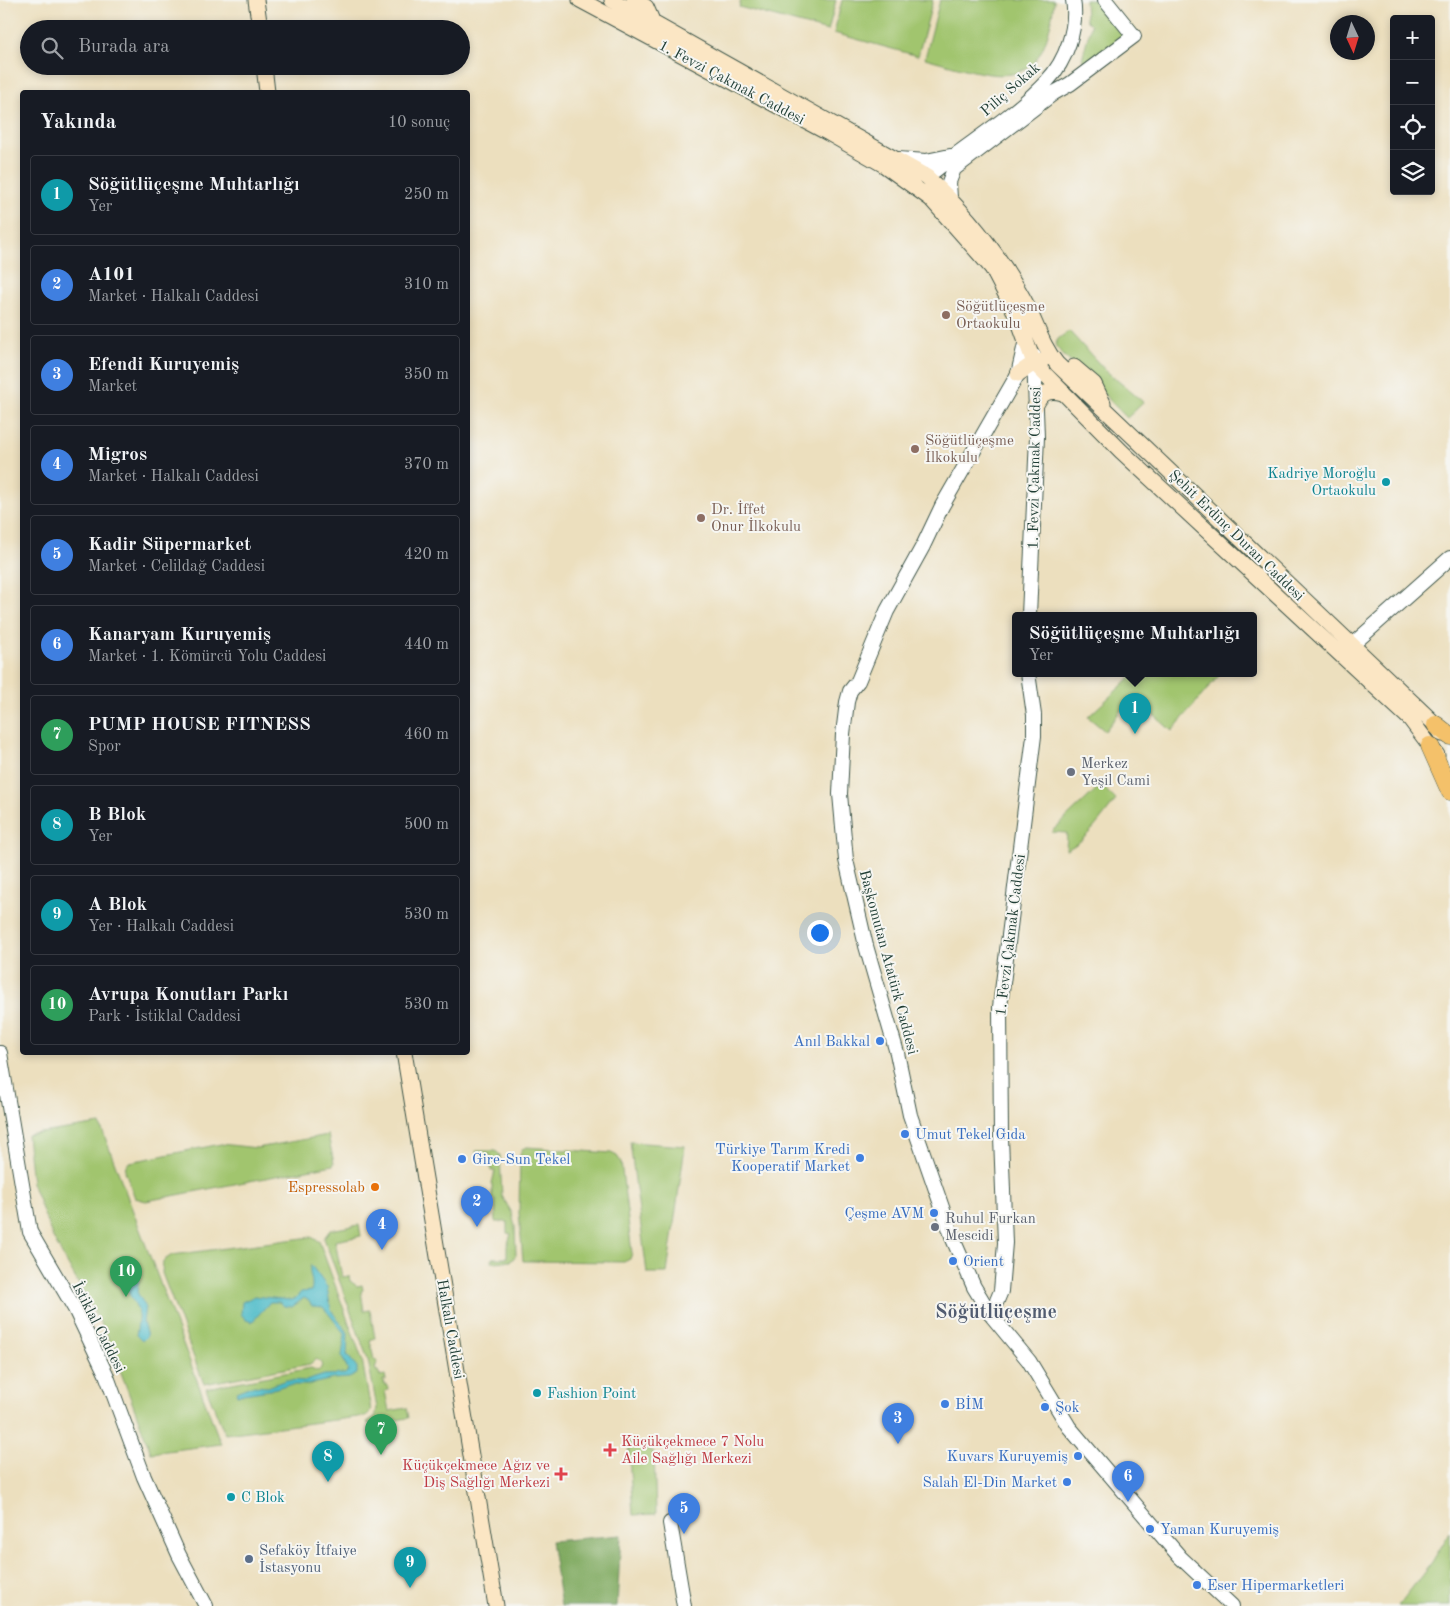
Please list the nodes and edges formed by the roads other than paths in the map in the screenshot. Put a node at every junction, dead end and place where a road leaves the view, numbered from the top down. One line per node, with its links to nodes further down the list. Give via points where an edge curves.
1 (256, 0): 8 (main road)
2 (580, 0): 7 (main road, 1. Fevzi Çakmak Caddesi)
3 (612, 0): 9 (main road)
4 (634, 0): 9 (main road, via 646,7)
5 (1073, 0): 12 (street, Piliç Sokak, via 1075,11 1068,49 1048,81)
6 (1105, 0): 12 (street, via 1134,36)
7 (596, 5): 14 (main road, 1. Fevzi Çakmak Caddesi)
8 (259, 20)
9 (653, 23): 14 (main road)
10 (265, 75): 11 (main road)
11 (267, 90)
12 (999, 128): 13 (street, Piliç Sokak); 17 (street, via 954,169 949,182)
13 (953, 155): 14 (street, via 926,161); 15 (street, Piliç Sokak)
14 (891, 162): 15 (main road, Şehit Erdinç Duran Caddesi); 16 (main road, Şehit Erdinç Duran Caddesi)
15 (927, 177): 16 (main road); 17 (main road, Şehit Erdinç Duran Caddesi); 18 (main road)
16 (914, 185): 18 (main road, Şehit Erdinç Duran Caddesi)
17 (950, 198): 19 (main road, Şehit Erdinç Duran Caddesi, via 999,257)
18 (931, 199): 20 (main road, Şehit Erdinç Duran Caddesi, via 992,268 1017,316)
19 (1034, 320): 21 (main road, Şehit Erdinç Duran Caddesi, via 1045,349); 22 (street, 1. Fevzi Çakmak Caddesi)
20 (1025, 344): 22 (main road, Şehit Erdinç Duran Caddesi); 23 (street, Başkomutan Atatürk Caddesi)
21 (1053, 358): 22 (main road); 24 (main road); 29 (main road, Şehit Erdinç Duran Caddesi)
22 (1034, 363): 23 (main road); 24 (main road, Şehit Erdinç Duran Caddesi); 26 (street, 1. Fevzi Çakmak Caddesi)
23 (1018, 374): 39 (street, Başkomutan Atatürk Caddesi, via 942,506 887,611 858,681 850,691 843,734 840,794 849,873 910,1114 953,1240 974,1287)
24 (1048, 377): 25 (main road, Şehit Erdinç Duran Caddesi)
25 (1064, 393): 26 (main road, via 1046,392 1039,397); 34 (main road, Şehit Erdinç Duran Caddesi, via 1121,452 1410,719)
26 (1036, 406): 28 (street, 1. Fevzi Çakmak Caddesi)
27 (1450, 558): 29 (street)
28 (1029, 612)
29 (1352, 645): 31 (main road, Şehit Erdinç Duran Caddesi)
30 (1029, 677): 39 (street, 1. Fevzi Çakmak Caddesi, via 1034,736 1000,1007 1005,1243 1001,1291)
31 (1436, 724): 32 (main road); 33 (main road, Şehit Erdinç Duran Caddesi)
32 (1450, 736)
33 (1450, 744)
34 (1430, 746): 35 (main road, Şehit Erdinç Duran Caddesi); 36 (main road)
35 (1450, 773)
36 (1450, 791)
37 (0, 1053): 41 (street, İstiklal Caddesi, via 30,1232 75,1309 106,1374 144,1477 178,1555)
38 (404, 1055): 42 (main road, Halkalı Caddesi)
39 (991, 1315): 44 (street, Başkomutan Atatürk Caddesi, via 1029,1361 1069,1427 1108,1475 1180,1557)
40 (670, 1523): 43 (street)
41 (206, 1606)
42 (496, 1606)
43 (684, 1606)
44 (1232, 1606)

